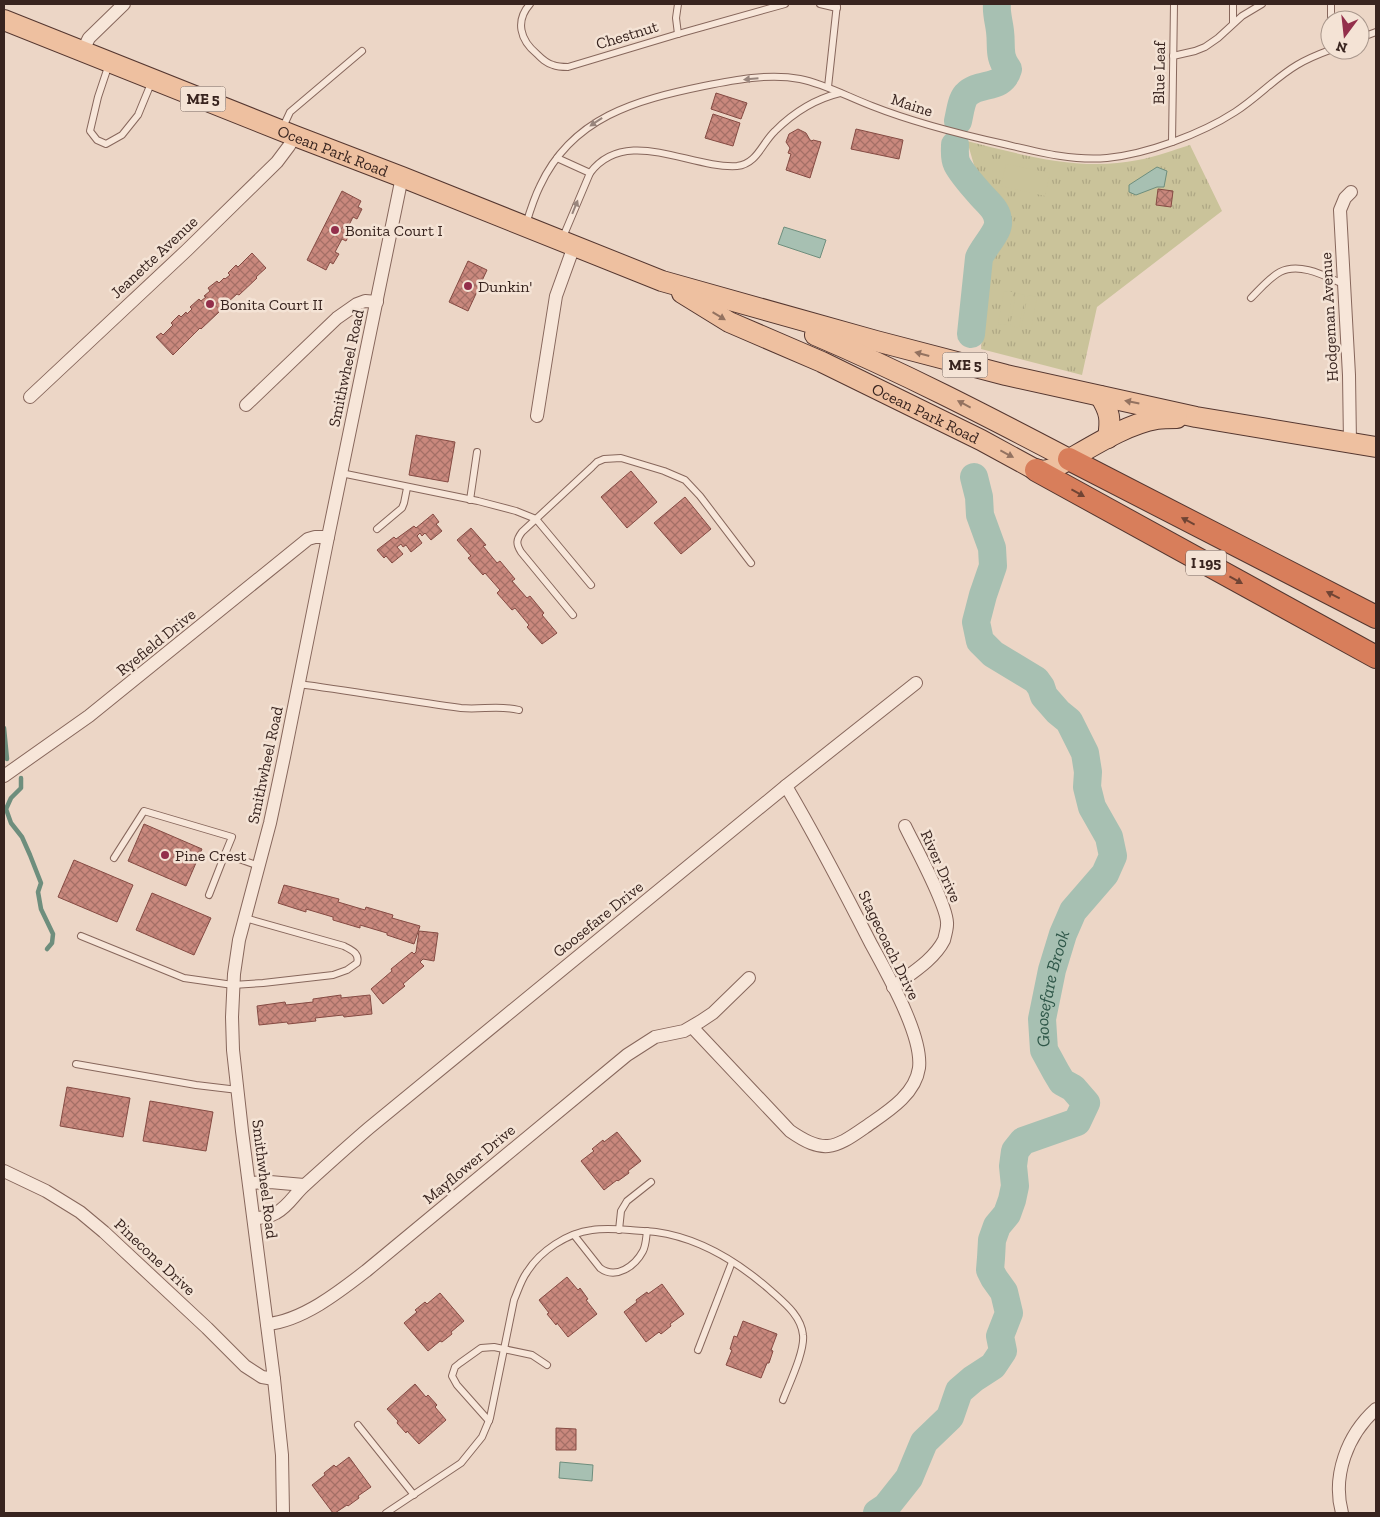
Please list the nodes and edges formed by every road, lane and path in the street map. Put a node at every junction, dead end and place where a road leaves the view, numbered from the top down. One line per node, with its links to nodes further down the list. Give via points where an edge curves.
1 (124, 4): 14 (street, via 89,38)
2 (530, 4): 12 (lane, Chestnut, via 521,19 525,43 545,62 558,67 581,64)
3 (678, 4): 12 (lane)
4 (785, 4): 12 (lane, Chestnut)
5 (820, 4): 9 (lane)
6 (1174, 4): 16 (lane, Blue Leaf)
7 (1233, 4): 11 (lane)
8 (1262, 4): 11 (lane)
9 (837, 6): 19 (lane)
10 (4, 20): 14 (main road, Ocean Park Road / ME 5)
11 (1233, 23): 16 (lane, via 1206,47)
12 (678, 34)
13 (362, 51): 21 (lane, via 290,112)
14 (82, 52): 17 (main road, Ocean Park Road / ME 5)
15 (1320, 54): 22 (lane, Maine, via 1296,66 1234,113)
16 (1173, 56): 22 (lane, Blue Leaf)
17 (110, 63): 18 (main road, Ocean Park Road / ME 5); 18 (lane, via 90,130 97,140 106,144 122,135 138,115)
18 (152, 80): 21 (main road, Ocean Park Road / ME 5)
19 (828, 87): 20 (lane, Maine); 23 (lane, Maine, one-way to 23, via 783,77 741,80 668,93 597,121)
20 (840, 93): 22 (lane, Maine, via 935,128 1061,156 1121,156); 24 (lane, via 800,110 773,132 749,162 739,166 636,150 610,155)
21 (288, 133): 25 (main road, Ocean Park Road / ME 5); 35 (street, Jeanette Avenue, via 286,151 277,162)
22 (1172, 142)
23 (557, 158): 24 (lane); 27 (lane, Maine, via 540,185)
24 (590, 173): 28 (lane, one-way to 24)
25 (402, 177): 27 (main road, Ocean Park Road / ME 5); 33 (street, Smithwheel Road)
26 (1351, 192): 30 (street, Hodgeman Avenue, via 1340,210)
27 (525, 226): 28 (main road, Ocean Park Road / ME 5)
28 (568, 243): 29 (main road, Ocean Park Road / ME 5); 37 (street)
29 (662, 281): 32 (main road, Ocean Park Road / ME 5); 44 (main road, Ocean Park Road / ME 5, one-way to 44, via 729,322 822,362)
30 (1345, 285): 31 (lane, via 1308,270 1294,269 1282,271); 40 (street, Hodgeman Avenue)
31 (1251, 298)
32 (737, 301): 34 (main road, Ocean Park Road / ME 5, one-way to 32, via 948,361); 43 (main road, one-way to 32, via 909,377)
33 (377, 302): 36 (street, via 357,304 337,318); 45 (street, Smithwheel Road)
34 (1100, 396): 38 (main road, Ocean Park Road / ME 5, one-way to 34); 39 (main road, via 1109,412)
35 (30, 397)
36 (246, 405)
37 (537, 416)
38 (1196, 417): 39 (main road, Ocean Park Road / ME 5, via 1158,418); 40 (main road, Ocean Park Road / ME 5)
39 (1108, 438): 43 (main road, Ocean Park Road / ME 5)
40 (1350, 443): 41 (main road, Ocean Park Road / ME 5)
41 (1376, 447)
42 (477, 452): 47 (lane)
43 (1069, 459): 44 (main road, Ocean Park Road / ME 5, via 1052,469); 54 (highway, I 195, one-way to 43)
44 (1036, 470): 55 (highway, I 195, one-way to 55)
45 (341, 473): 46 (lane); 50 (street, Smithwheel Road)
46 (407, 488): 47 (lane); 49 (lane, via 402,508)
47 (470, 500): 48 (lane, via 516,510)
48 (536, 519): 51 (lane, via 597,462 621,458 685,480); 52 (lane); 53 (lane, via 518,538 518,547)
49 (377, 529)
50 (328, 536): 57 (street, Smithwheel Road); 59 (street, Ryefield Drive, via 308,539 89,716)
51 (751, 563)
52 (591, 585)
53 (572, 615)
54 (1376, 618)
55 (1376, 657)
56 (916, 683): 60 (street, Goosefare Drive)
57 (298, 684): 58 (lane, via 464,708); 64 (street, Smithwheel Road)
58 (519, 710)
59 (4, 776)
60 (786, 786): 70 (street, Stagecoach Drive, via 813,831); 77 (street, Goosefare Drive)
61 (905, 826): 70 (street, River Drive, via 948,924 944,940 935,953)
62 (225, 854): 63 (lane, via 232,837 144,811); 64 (lane); 65 (lane)
63 (114, 858)
64 (259, 866): 66 (street, Smithwheel Road)
65 (209, 895)
66 (245, 918): 69 (street, Smithwheel Road); 69 (lane, via 344,946 352,950 358,959 347,970 333,975)
67 (81, 936): 69 (lane, via 184,978)
68 (749, 978): 71 (street, Mayflower Drive)
69 (233, 984): 73 (street, Smithwheel Road, via 232,1037)
70 (893, 987): 71 (street, Stagecoach Drive, via 915,1036 919,1069 902,1099 841,1143 831,1146 815,1145 790,1131)
71 (692, 1027): 83 (street, Mayflower Drive, via 655,1037 627,1055 337,1293 293,1318)
72 (76, 1064): 73 (lane)
73 (238, 1090): 76 (street, Smithwheel Road)
74 (4, 1171): 87 (street, Pinecone Drive, via 80,1212 245,1366 262,1377)
75 (651, 1182): 79 (lane, via 627,1201 621,1211)
76 (249, 1183): 77 (street); 78 (street, Smithwheel Road)
77 (304, 1185): 78 (street, Goosefare Drive, via 278,1213)
78 (254, 1218): 83 (street, Smithwheel Road)
79 (619, 1230): 80 (lane); 81 (lane, via 592,1230)
80 (647, 1231): 81 (lane, via 644,1250 631,1265 617,1273 600,1268); 82 (lane, via 696,1242)
81 (574, 1235): 84 (lane, via 549,1249 527,1272 514,1300)
82 (732, 1262): 85 (lane); 88 (lane, via 790,1308 799,1322 803,1346)
83 (267, 1324): 87 (street, Smithwheel Road)
84 (504, 1350): 86 (lane, via 532,1355); 90 (lane); 90 (lane, via 481,1348 460,1363 452,1376 456,1385)
85 (698, 1350)
86 (547, 1365)
87 (274, 1379): 93 (street, Smithwheel Road)
88 (783, 1400)
89 (1376, 1409): 95 (street, via 1360,1427 1344,1458 1339,1480)
90 (489, 1421): 92 (lane, via 482,1437 461,1462)
91 (358, 1425): 92 (lane)
92 (414, 1495): 94 (lane)
93 (284, 1513)
94 (386, 1513)
95 (1342, 1513)

